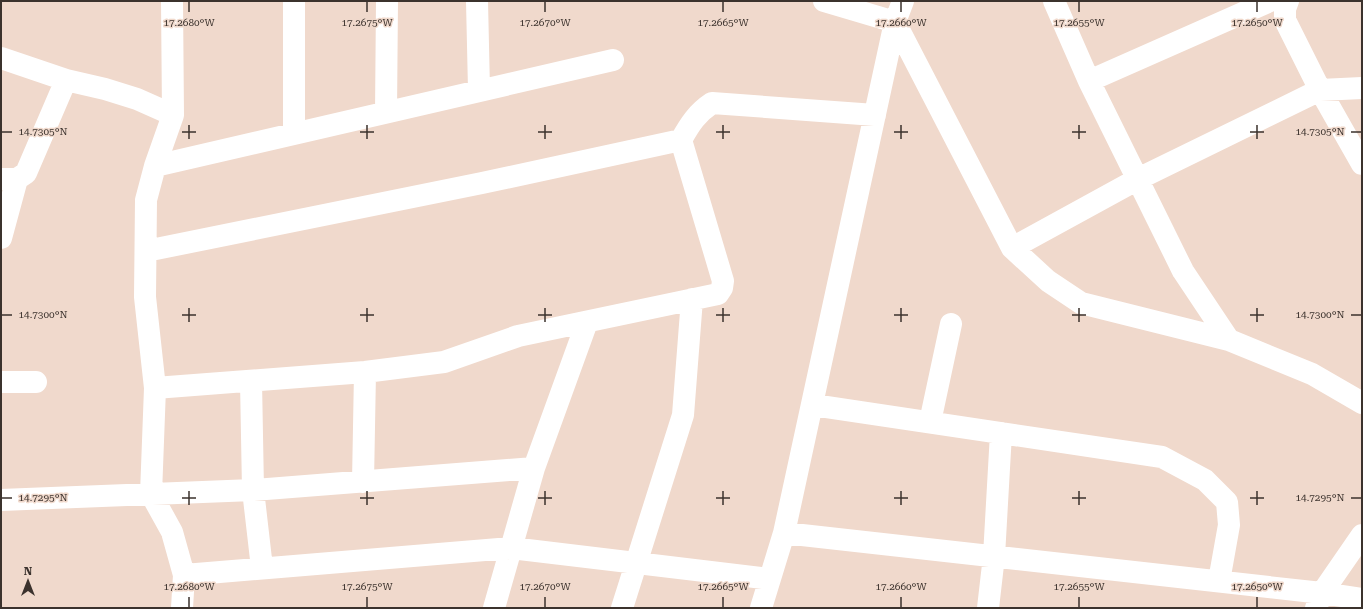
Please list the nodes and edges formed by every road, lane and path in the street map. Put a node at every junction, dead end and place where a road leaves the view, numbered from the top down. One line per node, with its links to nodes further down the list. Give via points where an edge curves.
1 (172, 1): 18 (street)
2 (294, 1): 20 (street)
3 (387, 1): 17 (street)
4 (477, 1): 15 (street)
5 (824, 1): 9 (street)
6 (1054, 1): 13 (street)
7 (1270, 1): 13 (street)
8 (1288, 1): 16 (street, via 1285,20)
9 (902, 7): 19 (street); 27 (street)
10 (1, 58): 12 (street)
11 (613, 60): 15 (street)
12 (66, 80): 18 (street, via 130,97); 24 (street, via 26,173)
13 (1089, 81): 25 (street)
14 (1362, 88): 16 (street)
15 (479, 90): 17 (street)
16 (1320, 90): 22 (street); 25 (street)
17 (386, 112): 20 (street)
18 (173, 115): 23 (street)
19 (875, 115): 21 (street, via 712,102 691,122); 39 (street)
20 (294, 133): 23 (street)
21 (681, 140): 28 (street); 29 (street, via 722,281 722,288 718,294)
22 (1362, 164)
23 (155, 166): 28 (street, via 146,200)
24 (9, 179): 26 (street)
25 (1138, 179): 27 (street); 32 (street, via 1183,270)
26 (1, 238)
27 (1012, 248): 32 (street, via 1048,281 1081,303)
28 (146, 251): 37 (street, via 145,297)
29 (692, 299): 30 (street); 51 (street, via 683,416)
30 (587, 322): 33 (street, via 518,336 444,362); 42 (street)
31 (951, 324): 40 (street)
32 (1229, 340): 38 (street, via 1312,374)
33 (364, 372): 34 (street); 43 (street)
34 (250, 381): 37 (street); 44 (street)
35 (1, 382): 36 (street)
36 (36, 382)
37 (155, 388): 45 (street)
38 (1362, 403)
39 (813, 405): 40 (street); 47 (street)
40 (930, 422): 41 (street)
41 (1002, 433): 50 (street); 55 (street, via 1162,457 1205,480 1227,502 1229,525)
42 (534, 468): 43 (street); 49 (street)
43 (363, 482): 44 (street)
44 (253, 490): 45 (street); 52 (street)
45 (151, 494): 46 (street); 53 (street, via 172,532)
46 (1, 500)
47 (784, 533): 50 (street); 54 (street)
48 (1362, 535): 57 (street)
49 (511, 548): 51 (street); 52 (street); 59 (street)
50 (994, 556): 55 (street); 62 (street)
51 (636, 563): 54 (street); 60 (street)
52 (262, 568): 53 (street)
53 (184, 575): 58 (street)
54 (770, 579): 61 (street)
55 (1219, 581): 57 (street)
56 (1362, 599): 57 (street)
57 (1319, 600)
58 (182, 608)
59 (494, 608)
60 (622, 608)
61 (761, 608)
62 (988, 608)

